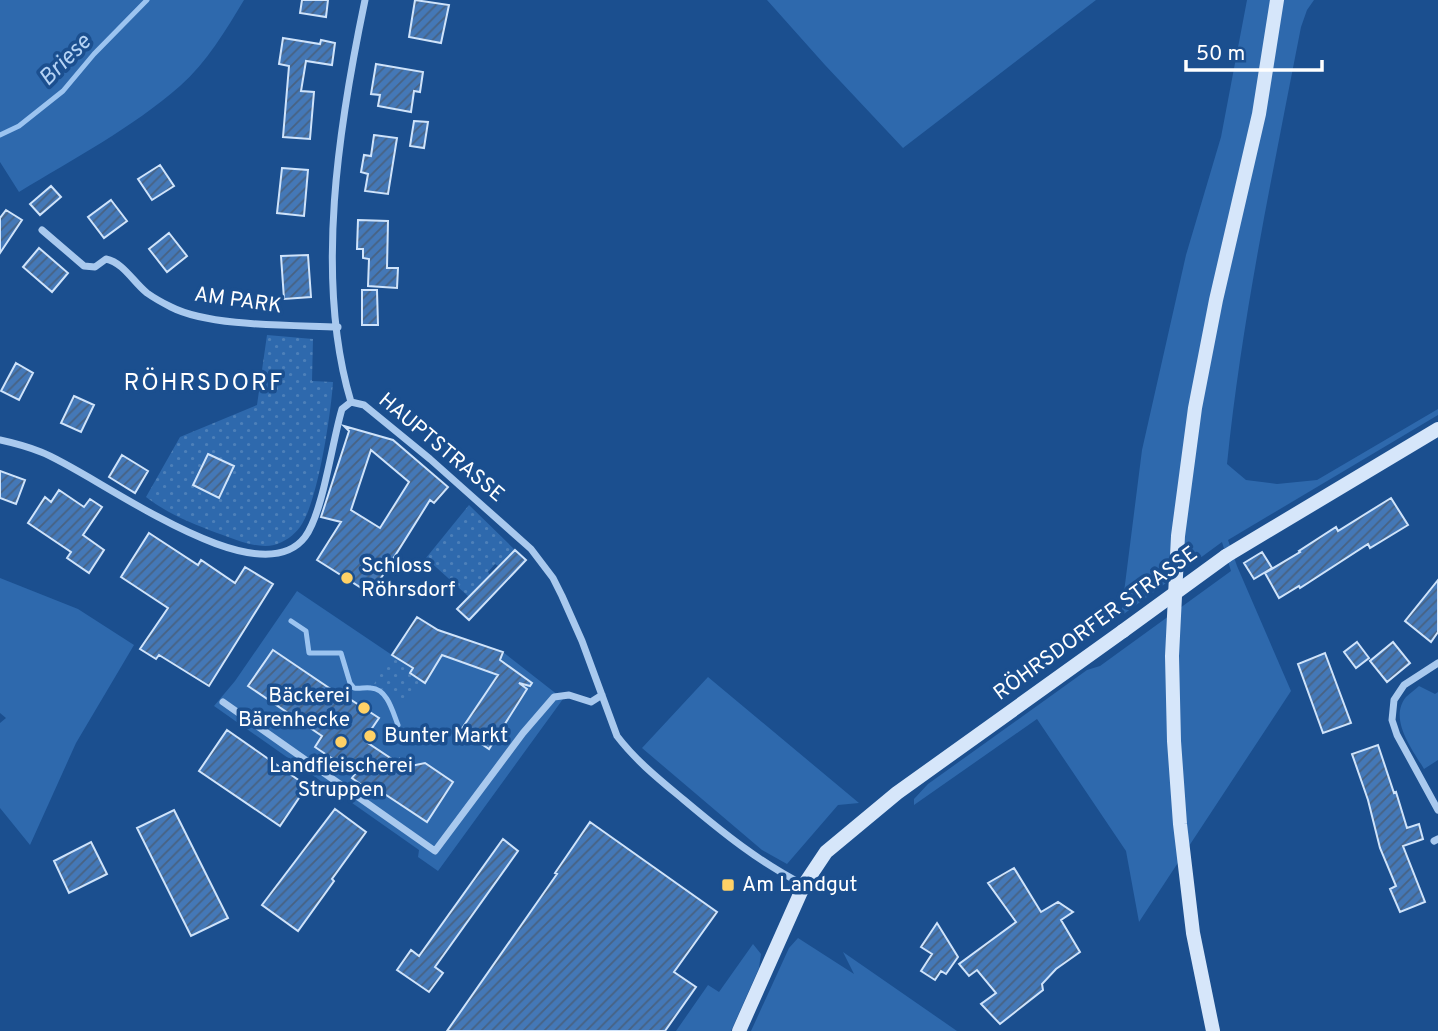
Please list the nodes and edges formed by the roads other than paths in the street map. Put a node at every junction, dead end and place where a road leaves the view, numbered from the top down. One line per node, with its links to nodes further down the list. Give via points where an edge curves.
1 (365, 0): 4 (street, via 349,80 335,197)
2 (1277, 0): 14 (main road, via 1259,114 1198,394 1178,536 1172,656 1174,741 1193,933)
3 (42, 230): 4 (street, AM PARK, via 84,266 115,261 146,292 182,311 237,321)
4 (338, 327): 5 (street)
5 (351, 402): 7 (street, HAUPTSTRASSE, via 342,409 306,537 279,554 225,548 42,452); 9 (street, HAUPTSTRASSE, via 364,405 531,549 562,596)
6 (1438, 429): 12 (main road, RÖHRSDORFER STRASSE, bridge, via 1226,556 897,793 826,852)
7 (0, 440)
8 (1438, 663): 11 (street, via 1404,685 1394,700 1392,720)
9 (602, 695): 10 (street, via 591,702 554,696 435,851); 12 (street, HAUPTSTRASSE, via 617,736 642,765 756,858)
10 (223, 702)
11 (1438, 810)
12 (804, 885): 13 (main road, RÖHRSDORFER STRASSE)
13 (738, 1031)
14 (1213, 1031)

